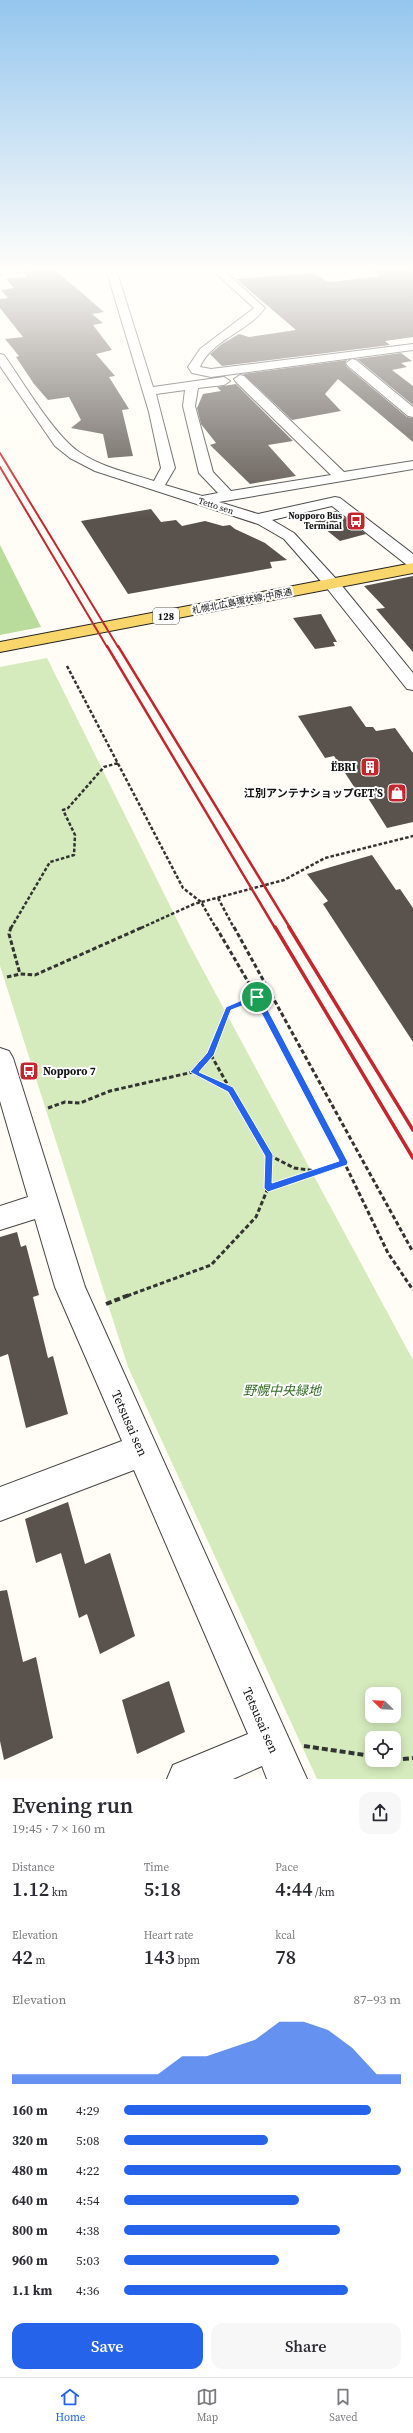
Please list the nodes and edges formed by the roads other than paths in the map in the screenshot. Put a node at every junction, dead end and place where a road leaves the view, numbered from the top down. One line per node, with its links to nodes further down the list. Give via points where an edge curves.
1 (136, 352): 9 (street)
2 (205, 352): 3 (street, via 194,367 196,370 210,373)
3 (374, 352)
4 (413, 354): 6 (street)
5 (0, 358): 13 (street, Tetto sen, via 50,430 67,449 100,468)
6 (352, 363): 7 (street); 10 (street)
7 (240, 379): 8 (street); 12 (street)
8 (192, 386): 9 (street); 14 (street, via 189,406 206,473)
9 (148, 391): 13 (street, via 168,468)
10 (413, 413)
11 (413, 465): 12 (street)
12 (341, 477): 14 (street)
13 (157, 486): 15 (street, Tetto sen)
14 (228, 496): 15 (street)
15 (201, 501): 16 (street, Tetto sen)
16 (257, 519): 17 (street, via 335,501); 19 (street, Tetto sen, via 289,536)
17 (413, 562)
18 (413, 568): 19 (main road, 札幌北広島環状線;中原通 / 128)
19 (332, 584): 20 (main road, 札幌北広島環状線;中原通 / 128); 21 (street, Tetto sen)
20 (0, 647)
21 (413, 686)
22 (0, 1058): 23 (street, Tetsusai sen)
23 (45, 1204): 24 (street); 25 (street, Tetsusai sen, via 70,1287)
24 (0, 1218)
25 (142, 1450): 26 (street); 27 (street, Tetsusai sen)
26 (0, 1504)
27 (285, 1744): 28 (street); 29 (street, Tetsusai sen)
28 (187, 1779)
29 (287, 1779)

